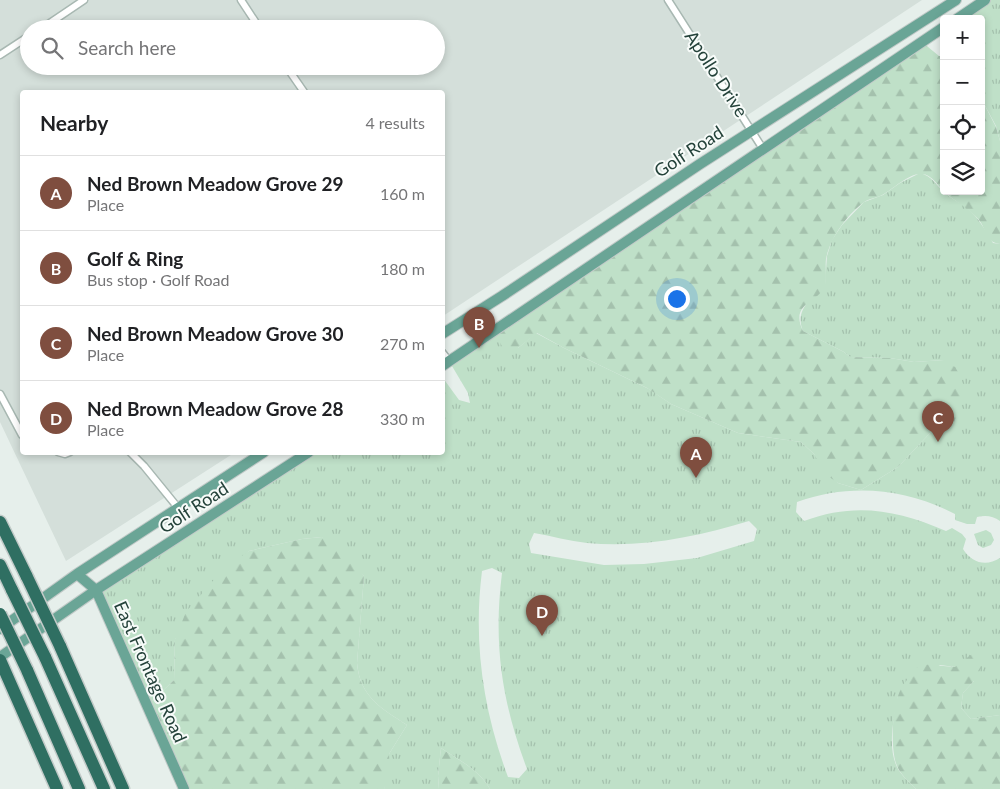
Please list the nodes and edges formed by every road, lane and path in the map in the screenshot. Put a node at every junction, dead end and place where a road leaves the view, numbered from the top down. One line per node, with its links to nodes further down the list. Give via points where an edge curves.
1 (84, 0): 7 (street)
2 (241, 0): 8 (street)
3 (668, 0): 14 (street, Apollo Drive)
4 (956, 0): 14 (main road, Golf Road)
5 (985, 0): 6 (main road)
6 (962, 15)
7 (54, 20)
8 (254, 20)
9 (940, 30): 15 (main road)
10 (20, 42): 11 (street)
11 (0, 55)
12 (292, 75): 13 (street)
13 (303, 90)
14 (752, 131): 15 (street, Apollo Drive); 17 (main road, Golf Road)
15 (763, 149): 19 (main road)
16 (445, 326): 17 (main road)
17 (455, 326): 18 (main road, Golf Road)
18 (445, 332)
19 (446, 363)
20 (0, 394): 21 (street)
21 (20, 431)
22 (133, 455): 25 (street)
23 (260, 455): 25 (main road, Golf Road)
24 (304, 455): 29 (main road, Golf Road)
25 (179, 509): 28 (main road, Golf Road)
26 (0, 522): 36 (highway, bridge, via 60,646)
27 (0, 565): 35 (highway, bridge)
28 (77, 574): 29 (main road, East Frontage Road); 31 (main road, Golf Road)
29 (96, 590): 32 (main road, Golf Road); 37 (main road, East Frontage Road)
30 (0, 614): 34 (highway, bridge)
31 (0, 629)
32 (0, 658): 33 (highway)
33 (56, 789)
34 (79, 789)
35 (104, 789)
36 (123, 789)
37 (184, 789)

